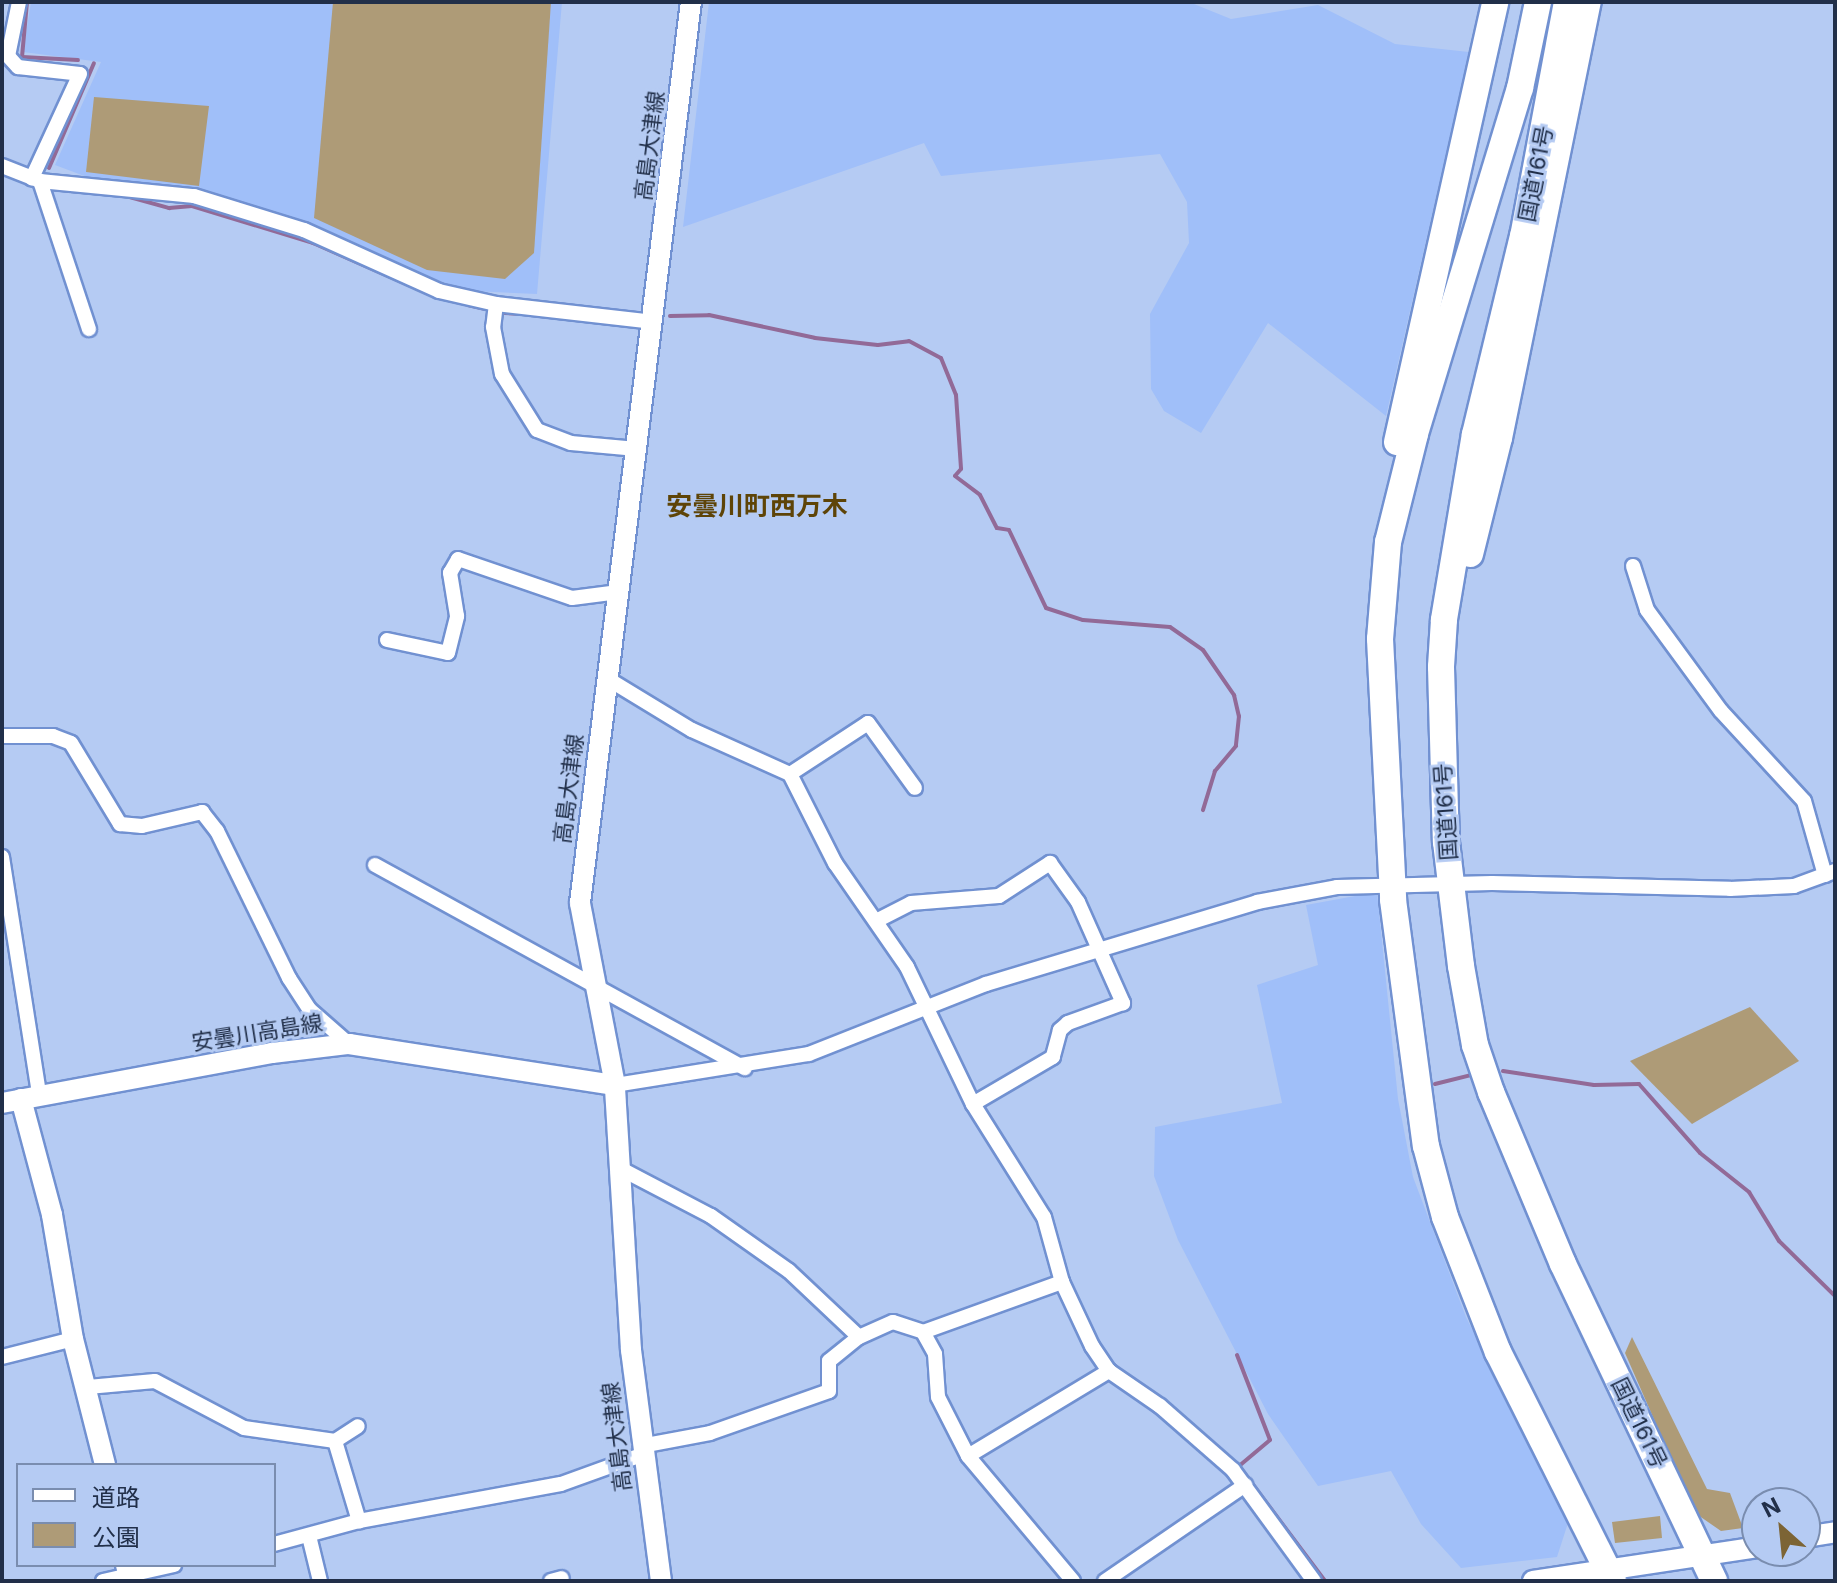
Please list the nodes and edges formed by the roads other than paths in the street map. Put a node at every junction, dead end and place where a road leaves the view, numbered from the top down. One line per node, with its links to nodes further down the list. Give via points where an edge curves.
1 (19, 2): 8 (street, via 8,56 18,67 80,74)
2 (691, 2): 10 (main road, 高島大津線)
3 (1495, 2): 13 (highway, via 1399,427)
4 (1538, 2): 13 (highway, 国道161号, via 1520,88 1415,434)
5 (1567, 2): 16 (highway, 国道161号, via 1523,236 1475,434)
6 (1588, 2): 16 (highway, via 1499,438 1458,598)
7 (2, 166): 8 (street)
8 (36, 179): 9 (street, via 194,196 304,230 439,291); 11 (street)
9 (496, 304): 10 (street); 12 (street, via 493,327 502,374 537,430 571,443)
10 (654, 322): 12 (main road, 高島大津線)
11 (89, 329)
12 (637, 449): 15 (main road, 高島大津線)
13 (1388, 542): 25 (highway, 国道161号, via 1380,639)
14 (1633, 566): 24 (street, via 1647,610 1703,686 1804,801)
15 (619, 592): 17 (street, via 572,598 458,559 450,573 457,616 448,653); 18 (main road, 高島大津線)
16 (1444, 620): 26 (highway, 国道161号, via 1441,739)
17 (387, 640)
18 (608, 679): 20 (street, via 692,730); 29 (main road, 高島大津線, via 580,903)
19 (2, 736): 31 (street, via 53,736 71,743 85,758 120,824 142,826 202,812 217,831 289,978 309,1009)
20 (790, 774): 21 (street, via 868,723); 27 (street, via 835,863)
21 (915, 788)
22 (2, 857): 34 (street)
23 (375, 865): 29 (street)
24 (1830, 873): 26 (street, via 1794,886 1730,889)
25 (1393, 886): 26 (street); 28 (street, via 1337,887 1257,902); 57 (highway, 国道161号, via 1418,1108 1445,1217 1498,1352)
26 (1451, 887): 55 (highway, 国道161号, via 1475,1045 1506,1132)
27 (876, 921): 28 (street, via 911,903 999,896 1050,863 1078,902); 30 (street)
28 (1101, 951): 30 (street); 35 (street, via 1123,1003 1068,1023 1060,1030 1053,1057)
29 (597, 988): 32 (street); 33 (main road, 高島大津線)
30 (925, 1004): 32 (street, via 844,1044); 35 (street)
31 (349, 1044): 33 (main road, 安曇川高島線); 34 (main road, 安曇川高島線)
32 (745, 1068): 33 (street)
33 (615, 1085): 36 (main road, 高島大津線)
34 (21, 1099): 40 (main road, via 52,1215)
35 (973, 1104): 37 (street, via 1044,1217)
36 (623, 1170): 39 (street, via 711,1216 789,1271); 46 (main road, 高島大津線)
37 (1062, 1282): 38 (street, via 994,1302); 42 (street, via 1076,1318)
38 (923, 1332): 39 (street, via 893,1322); 47 (street, via 935,1354 938,1397)
39 (859, 1337): 46 (street, via 829,1361 829,1391 710,1433)
40 (73, 1339): 41 (street); 43 (main road)
41 (2, 1357)
42 (1109, 1371): 47 (street); 49 (street, via 1160,1406)
43 (88, 1387): 45 (street, via 155,1381 244,1428); 48 (main road)
44 (358, 1426): 45 (street)
45 (335, 1441): 50 (street)
46 (641, 1450): 50 (street, via 561,1484); 60 (main road, 高島大津線)
47 (968, 1456): 61 (street)
48 (105, 1463)
49 (1245, 1485): 62 (street); 63 (street)
50 (359, 1521): 51 (street)
51 (309, 1536): 52 (street); 59 (street)
52 (276, 1544)
53 (1741, 1554): 55 (main road)
54 (164, 1567): 56 (street)
55 (1709, 1569): 57 (main road)
56 (128, 1574): 58 (street)
57 (1611, 1577): 64 (main road)
58 (103, 1581)
59 (320, 1581)
60 (661, 1581)
61 (1073, 1581)
62 (1105, 1581)
63 (1314, 1581)
64 (1533, 1581)

